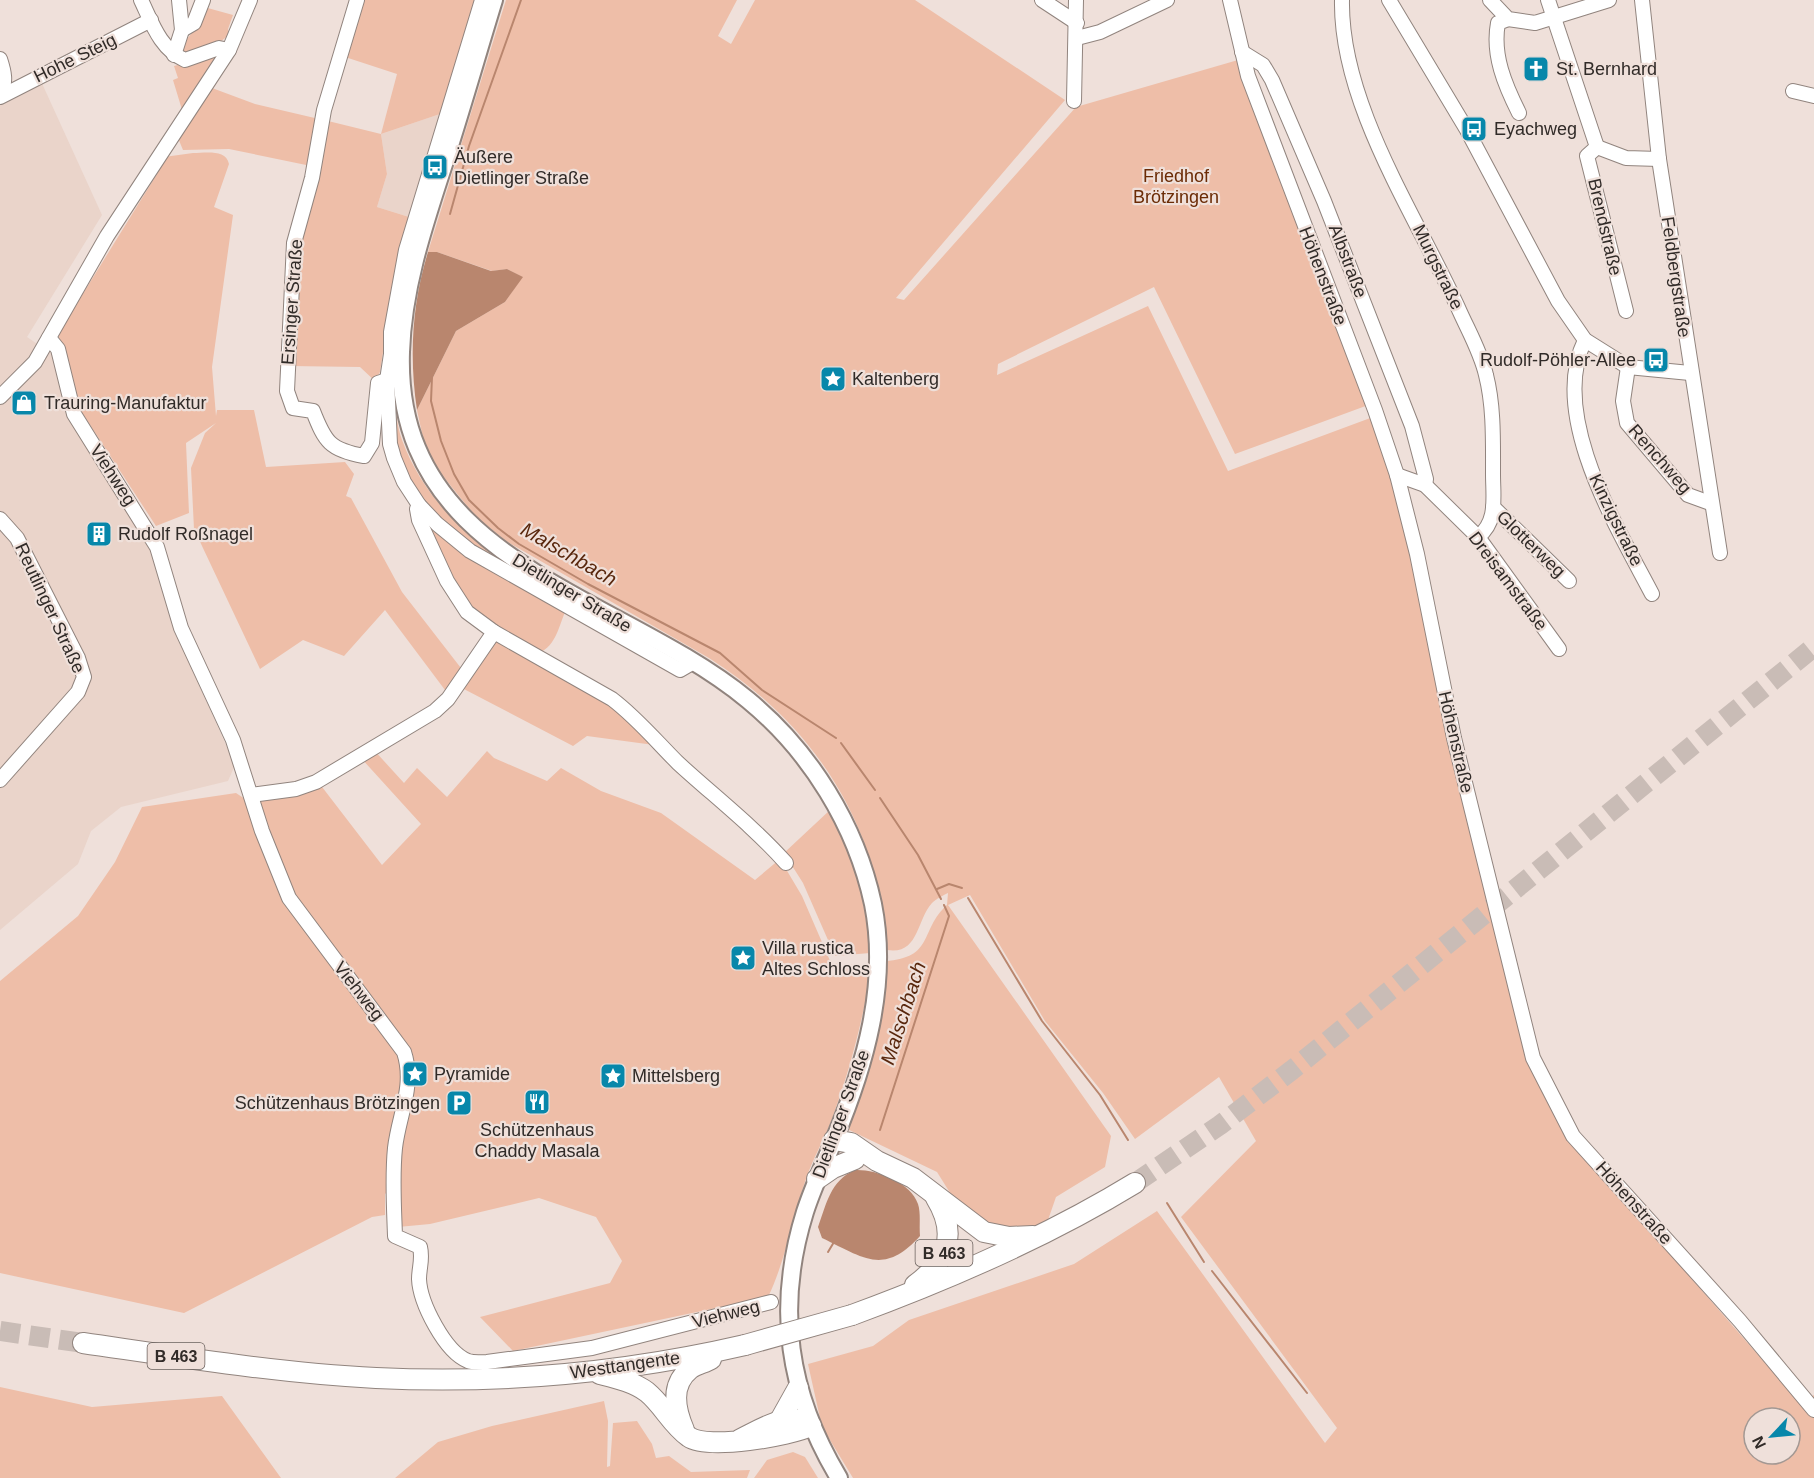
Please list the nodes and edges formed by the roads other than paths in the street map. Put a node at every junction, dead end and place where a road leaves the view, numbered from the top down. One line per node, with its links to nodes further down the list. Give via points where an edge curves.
1 (141, 0): 20 (street)
2 (179, 0): 22 (street)
3 (203, 0): 22 (street, via 194,23)
4 (249, 0): 24 (street)
5 (357, 0): 42 (street, Ersinger Straße, via 324,110 312,178 294,243 286,376 292,408 313,411 322,436 334,447)
6 (482, 0): 40 (street, Dietlinger Straße, via 406,250)
7 (494, 0): 55 (main road, Dietlinger Straße, via 412,272 401,351 402,388 411,430 433,477 463,518 482,535 540,577)
8 (1042, 0): 21 (street)
9 (1076, 0): 21 (street)
10 (1167, 0): 23 (street, via 1100,32)
11 (1230, 0): 25 (street, Höhenstraße)
12 (1342, 0): 47 (street, Murgstraße, via 1355,86 1389,168 1446,279 1486,375 1493,449)
13 (1389, 0): 37 (street, via 1467,130 1558,301)
14 (1490, 0): 19 (street)
15 (1548, 0): 18 (street)
16 (1609, 0): 18 (street)
17 (1642, 0): 34 (street, Feldbergstraße)
18 (1553, 18): 19 (street, via 1535,23); 33 (street)
19 (1508, 19): 32 (street, via 1498,23 1499,65)
20 (151, 20): 26 (street, via 166,49); 29 (street, Hohe Steig)
21 (1077, 22): 23 (street)
22 (182, 30): 26 (street)
23 (1077, 38): 31 (street)
24 (229, 50): 26 (street, via 219,48 185,60); 36 (street, via 107,236)
25 (1242, 52): 43 (street, Höhenstraße); 44 (street, Albstraße, via 1263,65 1272,80 1324,201 1412,426)
26 (174, 55)
27 (0, 59): 29 (street, via 5,76)
28 (1793, 91): 30 (street)
29 (0, 95)
30 (1814, 96)
31 (1074, 101)
32 (1519, 113)
33 (1597, 147): 34 (street, Brendstraße, via 1626,158); 35 (street, Brendstraße, via 1587,156)
34 (1659, 159): 39 (street, Feldbergstraße)
35 (1626, 311)
36 (49, 338): 41 (street, via 26,373); 57 (street, Viehweg, via 58,350 74,414 157,547 181,628 233,740)
37 (1584, 340): 38 (street); 52 (street, Kinzigstraße, via 1574,373 1583,445 1594,481)
38 (1628, 367): 39 (street); 45 (street, Renchweg, via 1623,401 1627,423 1688,495)
39 (1690, 373): 45 (street, Feldbergstraße)
40 (387, 380): 42 (street, Dietlinger Straße, via 378,383 372,444); 46 (street, Dietlinger Straße, via 392,449 404,482)
41 (0, 397)
42 (364, 456)
43 (1397, 475): 44 (street, Dreisamstraße); 72 (street, Höhenstraße, via 1454,738 1533,1058 1573,1136 1740,1321)
44 (1425, 485): 49 (street, Dreisamstraße)
45 (1710, 503): 50 (street, Feldbergstraße)
46 (420, 505): 53 (street, Dietlinger Straße, via 419,520 455,596 466,612); 55 (street, Dietlinger Straße, via 482,560 680,670)
47 (1493, 507): 49 (street, Murgstraße, via 1490,525); 51 (street, Glotterweg)
48 (0, 519): 56 (street, Reutlinger Straße, via 17,538 84,677 78,692)
49 (1478, 537): 54 (street, Dreisamstraße)
50 (1720, 552)
51 (1569, 581)
52 (1652, 594)
53 (494, 632): 57 (street, via 448,699 435,711 316,782); 58 (street, Dietlinger Straße, via 630,712)
54 (1559, 649)
55 (692, 663): 59 (main road, Dietlinger Straße, via 745,698 809,764 849,834 867,881 877,936 873,1013 858,1078)
56 (3, 771)
57 (251, 795): 67 (street, Viehweg, via 289,898 404,1052 409,1087 395,1146 395,1236 420,1247 422,1299 451,1348 469,1361 487,1362 592,1348)
58 (786, 863)
59 (834, 1140): 60 (highway, via 840,1150); 61 (highway, B 463, via 851,1143); 62 (main road, Dietlinger Straße)
60 (855, 1159): 61 (highway, B 463); 62 (highway, B 463)
61 (877, 1161): 64 (highway, B 463)
62 (817, 1179): 71 (main road, Dietlinger Straße, via 797,1239 788,1305 789,1340)
63 (1135, 1183): 65 (highway, Westtangente / B 463)
64 (931, 1190): 65 (highway, B 463, via 984,1232); 66 (highway, B 463, via 945,1213 948,1230 943,1254 926,1277)
65 (1039, 1237): 66 (highway, Westtangente / B 463)
66 (896, 1299): 69 (highway, Westtangente / B 463, bridge)
67 (771, 1302)
68 (83, 1343): 70 (highway, Westtangente / B 463, via 312,1373 466,1379)
69 (738, 1346): 70 (highway, Westtangente / B 463); 75 (highway, B 463, via 688,1371 679,1383 676,1408)
70 (592, 1371): 75 (highway, B 463, via 641,1388)
71 (798, 1388): 73 (highway); 74 (main road, Dietlinger Straße)
72 (1814, 1410)
73 (779, 1422): 74 (highway, B 463, via 794,1417); 76 (highway, B 463)
74 (811, 1426): 76 (highway, B 463, via 788,1434); 77 (main road, Dietlinger Straße)
75 (687, 1435): 76 (highway, B 463, via 702,1443)
76 (739, 1440)
77 (839, 1478)

